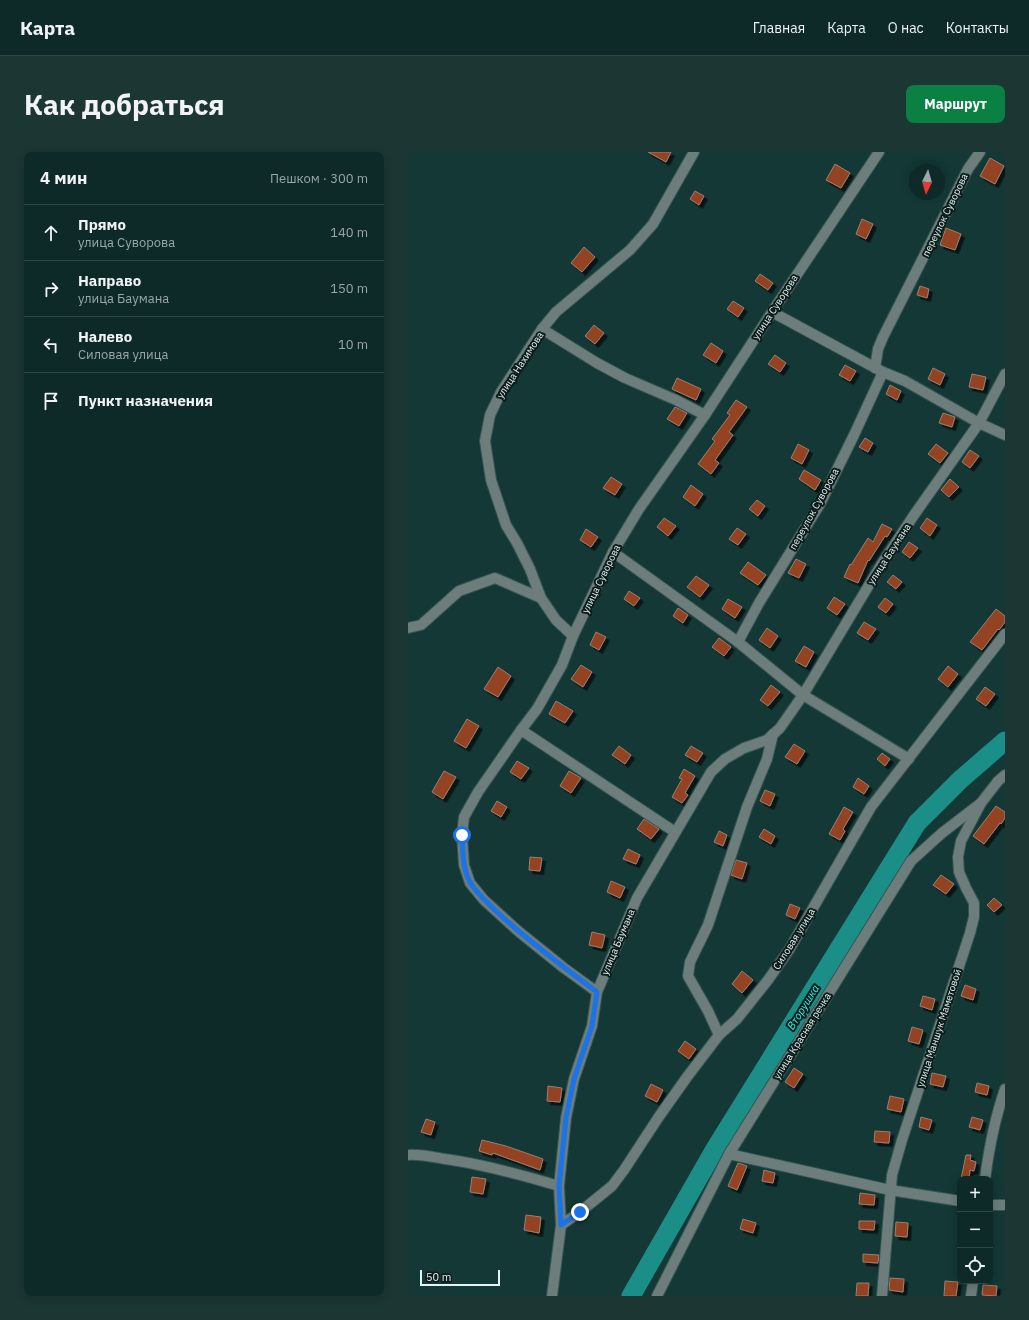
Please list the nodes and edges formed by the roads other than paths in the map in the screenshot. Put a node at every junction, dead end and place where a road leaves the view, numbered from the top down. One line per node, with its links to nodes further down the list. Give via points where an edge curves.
1 (694, 152): 5 (street, улица Нахимова, via 653,224 630,250 556,312)
2 (879, 152): 4 (street, улица Суворова)
3 (980, 152): 6 (street, переулок Суворова, via 968,169 883,337 878,349)
4 (772, 312): 6 (street); 8 (street, улица Суворова)
5 (542, 329): 8 (street, via 625,378); 12 (street, улица Нахимова, via 501,392 490,415 485,441 491,480 506,525 530,569)
6 (879, 370): 9 (street, via 905,381); 16 (street, переулок Суворова, via 854,436 820,504)
7 (1005, 374): 9 (street, улица Баумана)
8 (705, 415): 11 (street, улица Суворова)
9 (979, 423): 10 (street); 17 (street, улица Баумана, via 881,565)
10 (1005, 436)
11 (613, 552): 15 (street, улица Суворова); 16 (street)
12 (541, 598): 13 (street, via 495,578 459,591 421,625); 15 (street, улица Нахимова, via 556,620)
13 (408, 628)
14 (1005, 634): 20 (street, Силовая улица)
15 (573, 636): 18 (street, улица Суворова, via 562,665 537,709)
16 (738, 642): 17 (street)
17 (803, 695): 19 (street, улица Баумана); 20 (street)
18 (521, 730): 23 (street); 24 (street, улица Суворова, via 464,817 464,865 470,883 484,900 518,932)
19 (773, 734): 23 (street, улица Баумана, via 766,740 725,759 711,772); 25 (street, улица Баумана, via 767,759 747,807 708,925 690,962 688,976)
20 (909, 758): 25 (street, Силовая улица, via 871,807 789,950 737,1019)
21 (1005, 775): 22 (street, улица Маншук Маметовой)
22 (981, 803): 27 (street, улица Красная речка, via 910,861); 31 (street, улица Маншук Маметовой, via 961,841 958,857 959,872 974,903 974,917 902,1140)
23 (675, 832): 24 (street, улица Баумана, via 637,898)
24 (597, 992): 30 (street, улица Баумана, via 592,1026 574,1079 566,1118)
25 (719, 1035): 35 (street, Силовая улица, via 612,1186)
26 (1005, 1089): 29 (street, via 990,1145)
27 (729, 1154): 31 (street); 38 (street, улица Красная речка)
28 (408, 1155): 30 (street, via 418,1154 464,1161)
29 (985, 1176)
30 (559, 1186): 35 (street, улица Баумана)
31 (890, 1190): 32 (street); 39 (street, улица Маншук Маметовой)
32 (957, 1201)
33 (993, 1204): 34 (street)
34 (1005, 1205)
35 (561, 1225): 37 (street, улица Баумана)
36 (973, 1284): 40 (street)
37 (552, 1296)
38 (656, 1296)
39 (882, 1296)
40 (971, 1296)

